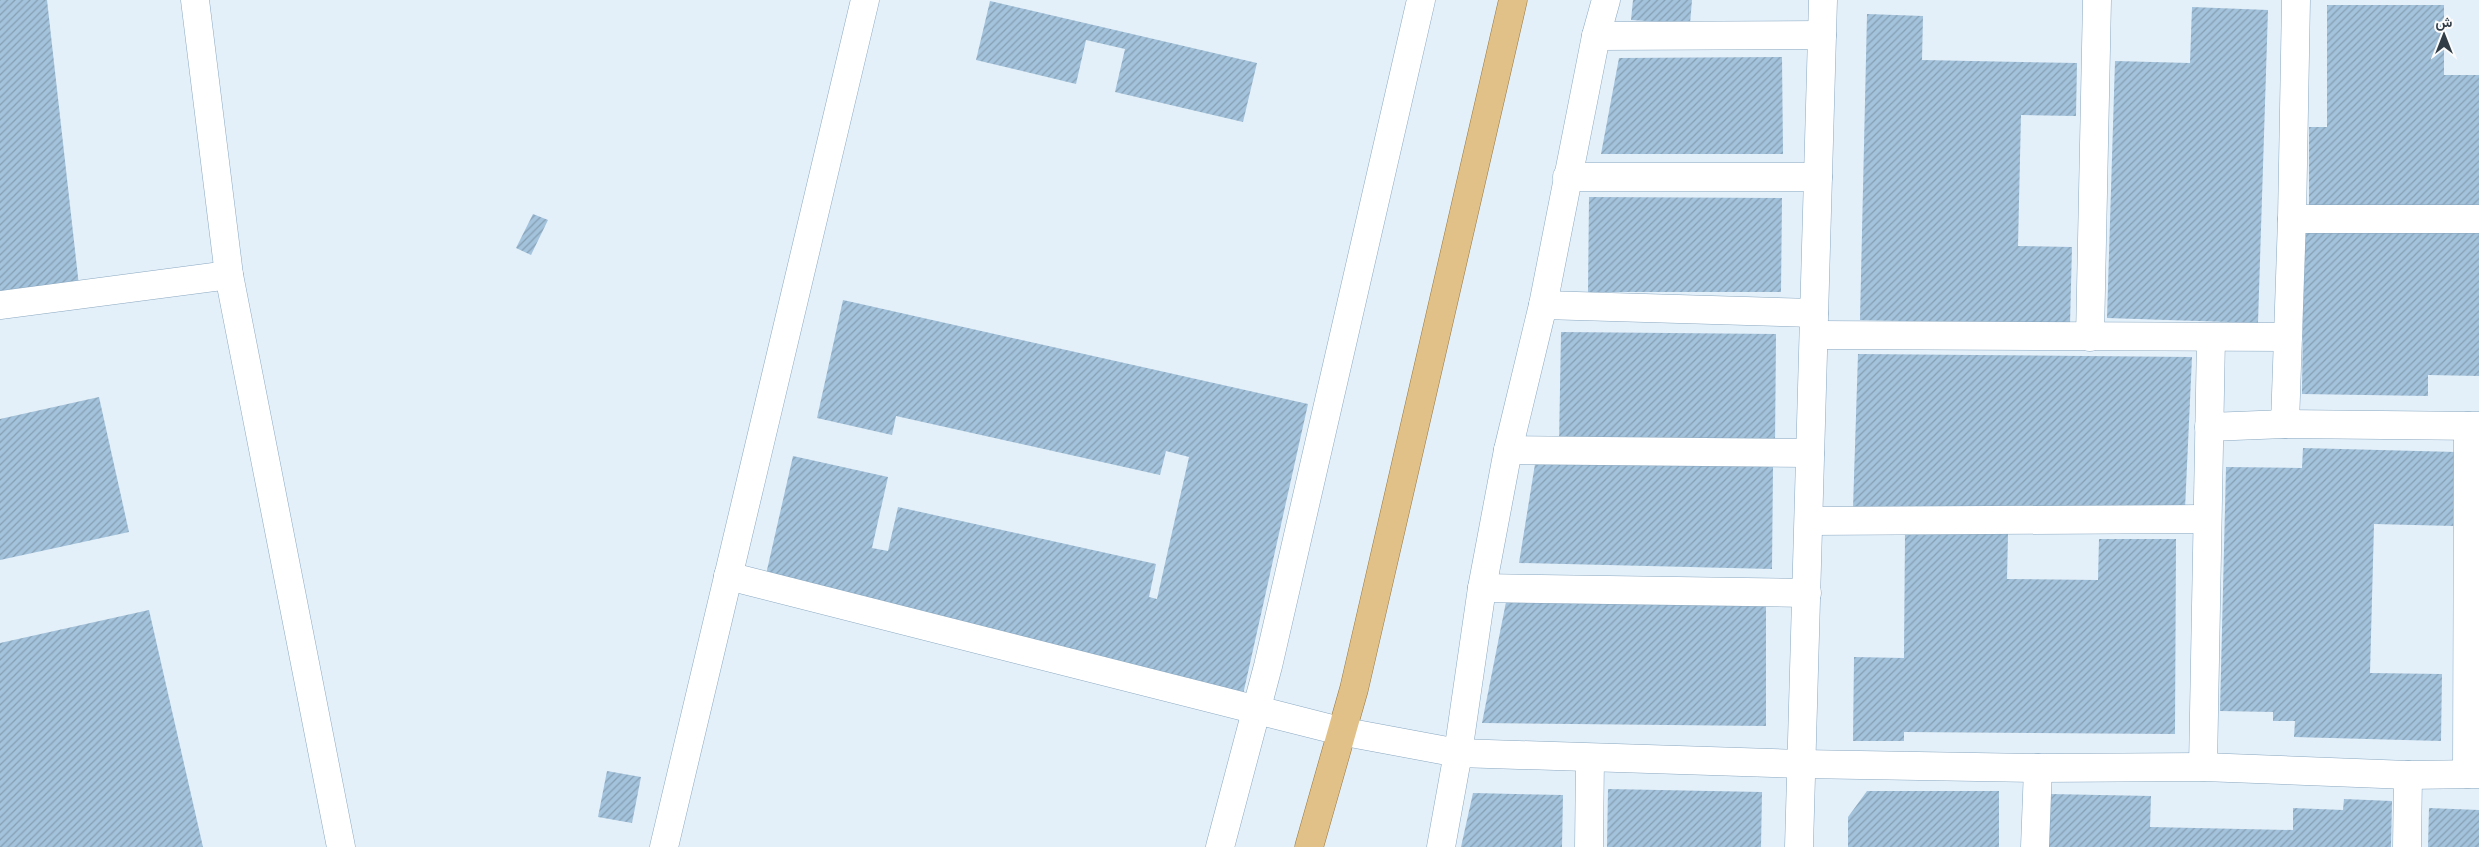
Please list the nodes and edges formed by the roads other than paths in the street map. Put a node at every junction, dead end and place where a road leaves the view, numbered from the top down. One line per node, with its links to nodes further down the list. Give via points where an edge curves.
1 (195, 0): 15 (street)
2 (865, 0): 29 (street)
3 (1421, 0): 32 (street)
4 (1512, 0): 33 (main road, via 1354,688)
5 (1606, 0): 10 (street)
6 (1823, 0): 9 (street)
7 (2098, 0): 19 (street)
8 (2296, 0): 13 (street)
9 (1822, 35): 10 (street); 12 (street)
10 (1596, 36): 11 (street)
11 (1567, 177): 12 (street); 17 (street)
12 (1818, 177): 18 (street)
13 (2292, 219): 14 (street); 20 (street)
14 (2479, 219)
15 (229, 275): 16 (street); 41 (street)
16 (0, 305)
17 (1543, 305): 18 (street); 25 (street)
18 (1814, 324): 19 (street); 26 (street)
19 (2090, 337): 21 (street)
20 (2288, 337): 21 (street); 22 (street)
21 (2211, 338): 24 (street)
22 (2285, 424): 23 (street); 24 (street)
23 (2473, 426): 39 (street)
24 (2208, 427): 27 (street)
25 (1508, 450): 26 (street); 30 (street)
26 (1810, 453): 28 (street)
27 (2206, 520): 28 (street); 37 (street)
28 (1809, 521): 31 (street)
29 (728, 576): 32 (street); 42 (street)
30 (1482, 588): 31 (street); 34 (street)
31 (1807, 593): 36 (street)
32 (1257, 710): 33 (street); 43 (street)
33 (1340, 731): 34 (street); 44 (main road)
34 (1458, 753): 35 (street); 45 (street)
35 (1590, 758): 36 (street); 46 (street)
36 (1802, 764): 38 (street); 47 (street)
37 (2203, 767): 38 (street); 40 (street)
38 (2038, 768): 48 (street)
39 (2473, 774): 40 (street)
40 (2408, 776): 49 (street)
41 (341, 847)
42 (664, 847)
43 (1220, 847)
44 (1310, 847)
45 (1441, 847)
46 (1589, 847)
47 (1799, 847)
48 (2035, 847)
49 (2407, 847)

